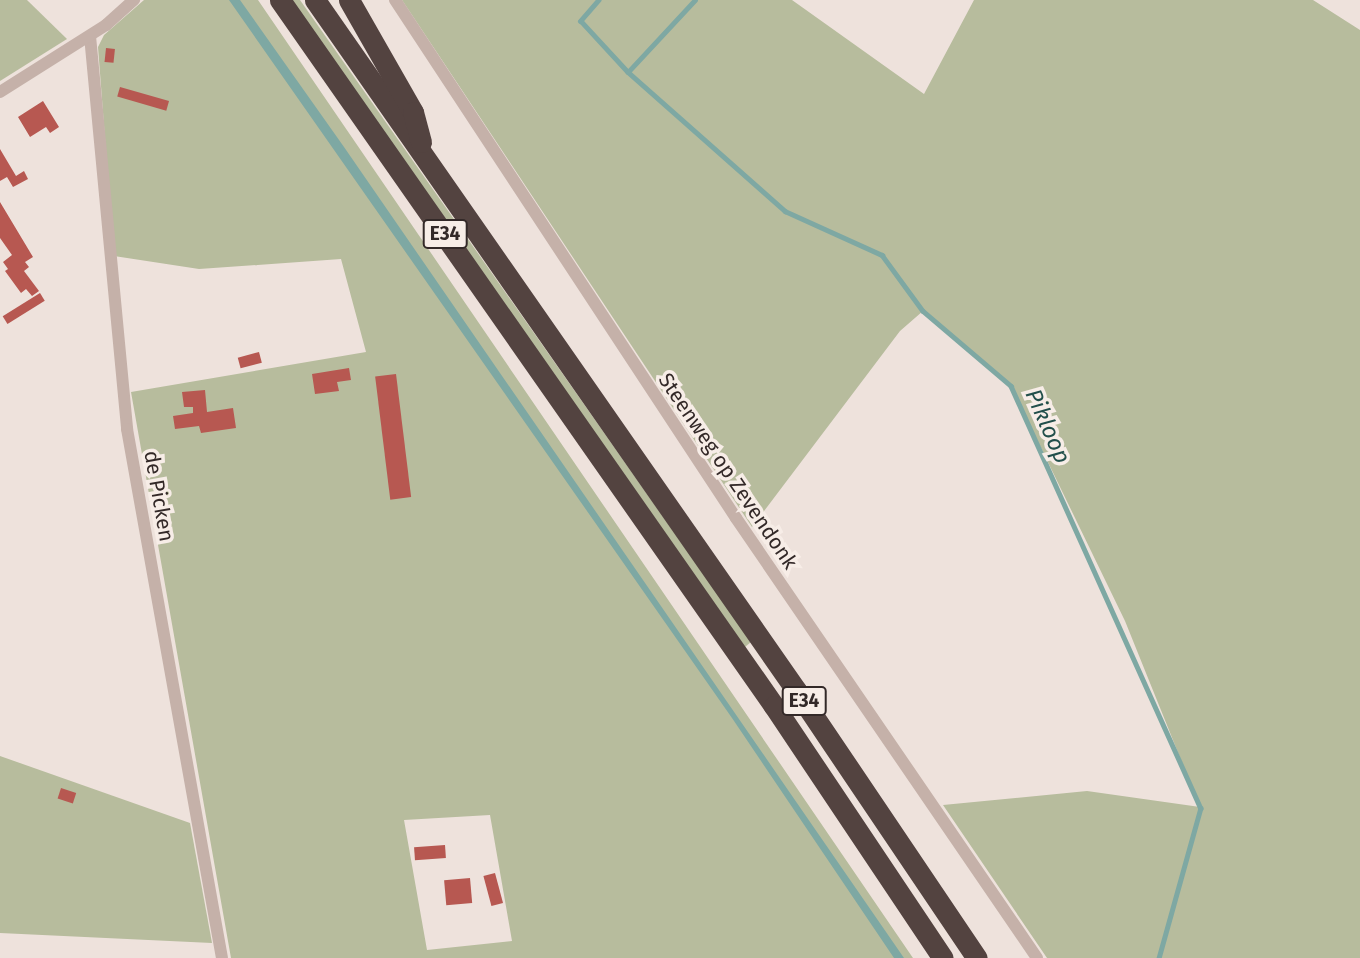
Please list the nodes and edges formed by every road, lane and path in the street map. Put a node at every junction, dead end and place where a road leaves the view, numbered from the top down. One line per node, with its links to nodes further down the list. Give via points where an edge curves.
1 (134, 0): 6 (street)
2 (280, 0): 10 (highway, E34, via 774,706)
3 (314, 0): 8 (highway, E34)
4 (349, 0): 8 (highway, via 413,112)
5 (395, 0): 12 (street, Steenweg op Zevendonk, via 736,518)
6 (90, 36): 7 (street); 9 (street, de Picken, via 127,429)
7 (0, 92)
8 (424, 155): 11 (highway, E34)
9 (222, 958)
10 (943, 958)
11 (977, 958)
12 (1037, 958)

